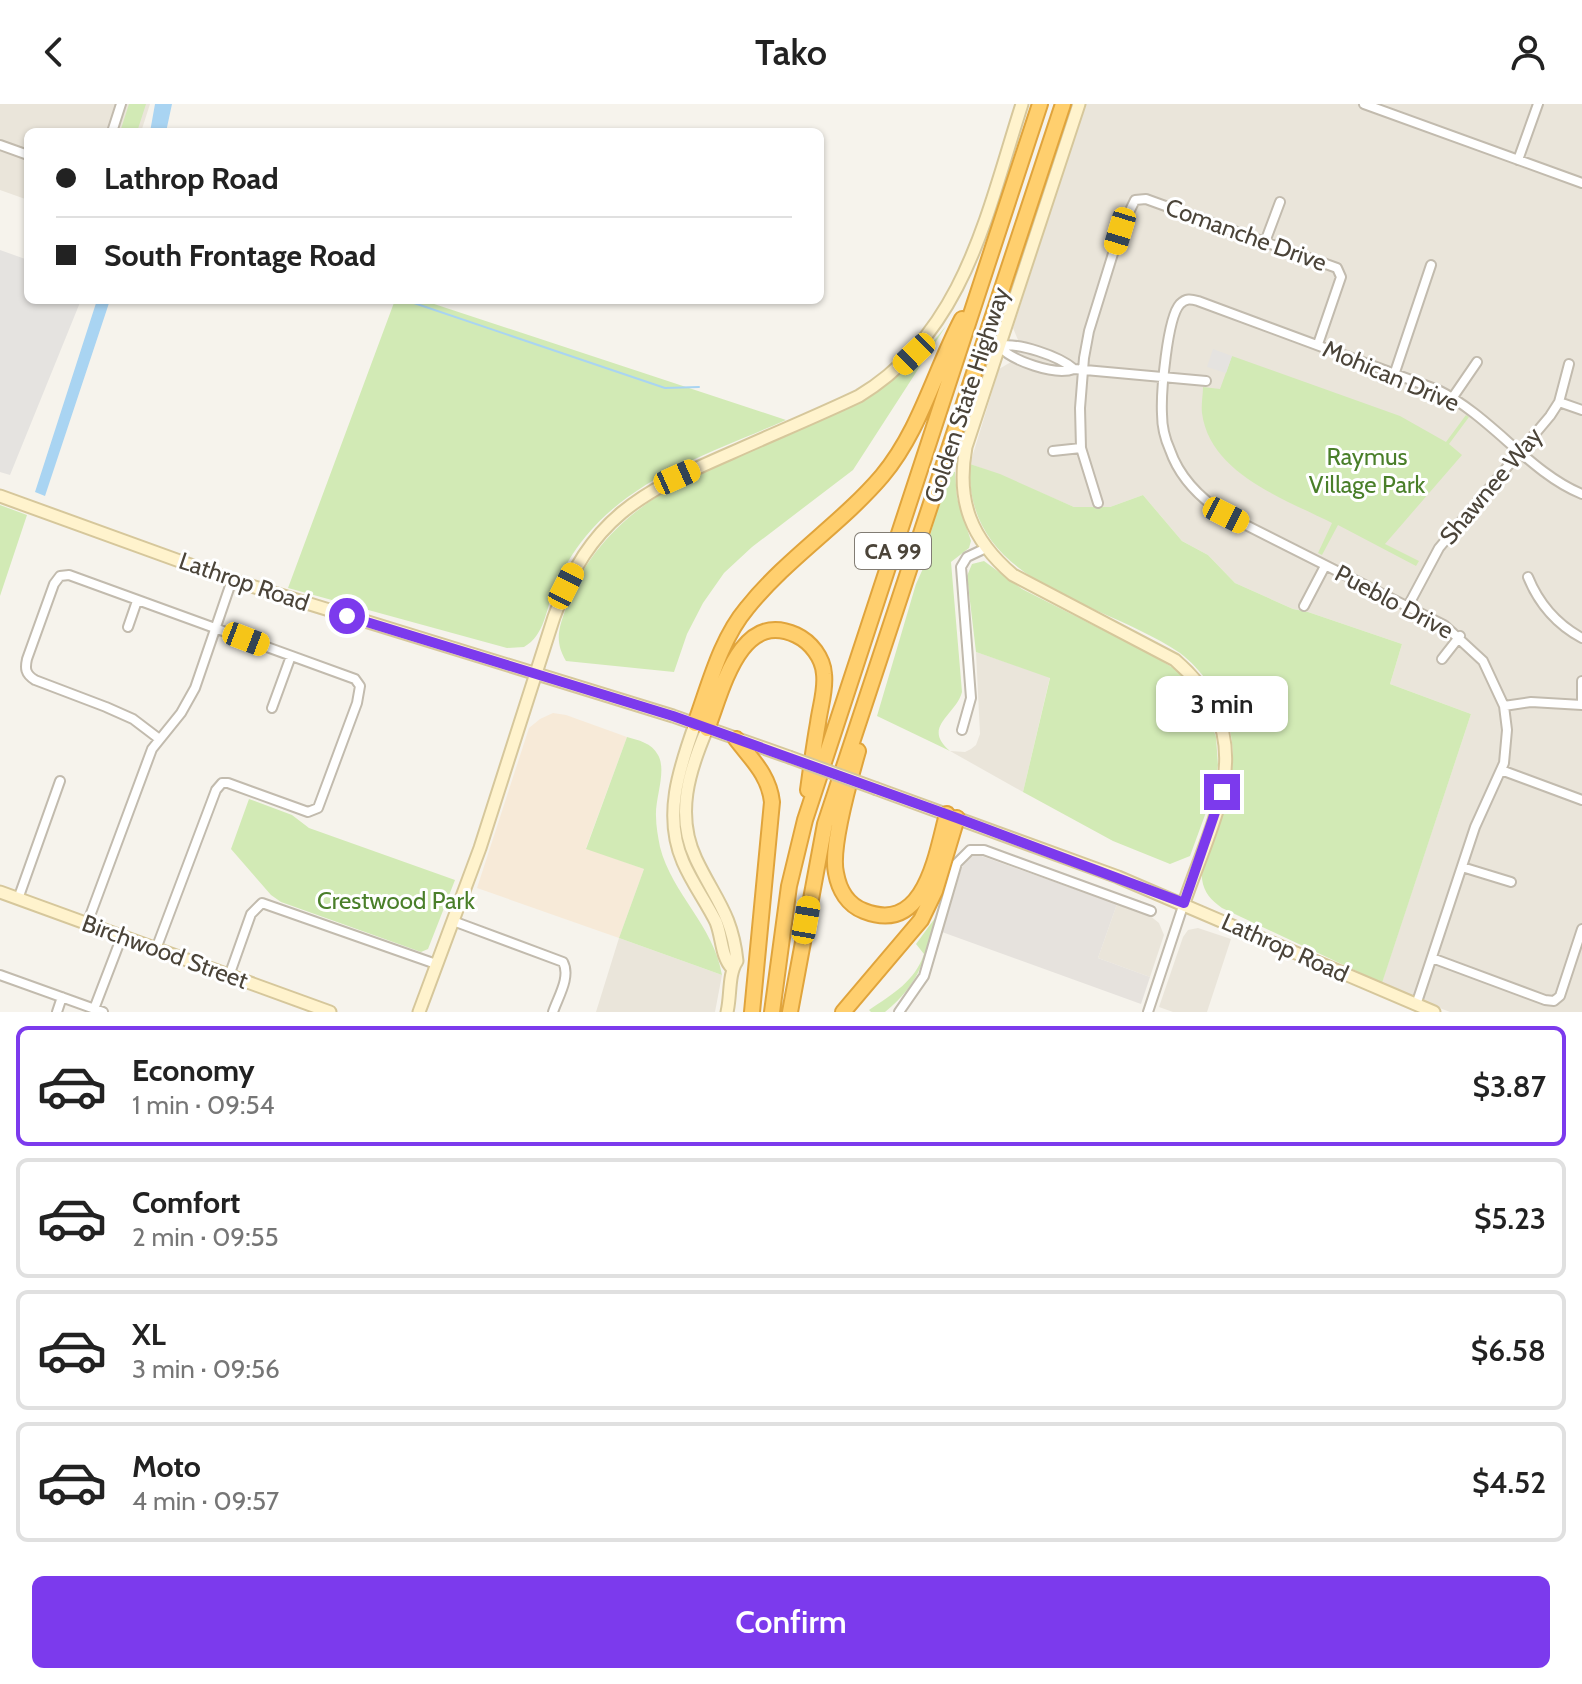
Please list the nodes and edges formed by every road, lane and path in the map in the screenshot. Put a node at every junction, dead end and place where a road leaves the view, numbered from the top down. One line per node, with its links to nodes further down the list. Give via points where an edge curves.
1 (121, 104): 8 (street)
2 (1022, 104): 49 (street, via 960,283 926,340 899,368 859,396 677,477 632,503 578,564)
3 (1040, 104): 16 (highway, Golden State Highway / CA 99)
4 (1063, 104): 32 (highway, Golden State Highway / CA 99)
5 (1079, 104): 19 (street)
6 (1364, 104): 11 (street)
7 (1538, 104): 11 (street)
8 (113, 128)
9 (0, 145): 10 (street)
10 (24, 154)
11 (1518, 160): 12 (street)
12 (1582, 183)
13 (1280, 202): 14 (street)
14 (1265, 242): 18 (street, Comanche Drive, via 1337,268 1341,277); 22 (street, Comanche Drive, via 1146,199 1135,200 1120,231)
15 (1431, 265): 23 (street)
16 (981, 283): 54 (highway, via 883,474 746,609 727,640); 62 (highway, Golden State Highway / CA 99)
17 (1179, 305): 18 (street, Mohican Drive, via 1198,301); 24 (street, Pueblo Drive)
18 (1318, 344): 23 (street, Mohican Drive)
19 (999, 346): 22 (street, via 1011,344); 36 (street, via 962,471 964,498)
20 (1477, 362): 26 (street)
21 (1569, 364): 27 (street, Shawnee Way)
22 (1079, 370): 24 (street); 29 (street)
23 (1395, 372): 26 (street, Mohican Drive)
24 (1164, 377): 25 (street); 37 (street, Pueblo Drive, via 1164,431 1174,461 1190,485 1226,515)
25 (1206, 381)
26 (1453, 397): 31 (street, Mohican Drive)
27 (1559, 402): 28 (street); 31 (street, Shawnee Way)
28 (1582, 410)
29 (1081, 448): 30 (street); 35 (street)
30 (1053, 451)
31 (1521, 451): 33 (street, Mohican Drive); 42 (street, Shawnee Way, via 1439,548)
32 (940, 479): 61 (highway, via 856,759 834,862 842,892 852,904 879,915 902,912 925,887); 90 (highway, Golden State Highway / CA 99, via 825,824)
33 (1582, 494)
34 (0, 496): 39 (street, Lathrop Road)
35 (1098, 503)
36 (986, 548): 55 (street, via 967,557 961,567 971,698); 69 (street, via 1013,575 1175,660 1212,699 1225,737 1225,774)
37 (1325, 566): 41 (street); 42 (street, Pueblo Drive)
38 (1528, 577): 46 (street, via 1557,622)
39 (232, 580): 44 (street); 49 (street, Lathrop Road)
40 (137, 601): 43 (street); 44 (street); 56 (street, via 60,576 26,671 35,680 119,713)
41 (1304, 606)
42 (1408, 606): 45 (street, Pueblo Drive)
43 (128, 627)
44 (215, 627): 47 (street); 56 (street, via 187,703)
45 (1460, 636): 48 (street); 52 (street, Pueblo Drive, via 1483,661)
46 (1582, 638)
47 (291, 656): 53 (street); 75 (street, via 355,679 360,686 318,808 308,812 222,783)
48 (1442, 659)
49 (536, 674): 54 (street, Lathrop Road); 71 (street)
50 (1582, 681): 51 (street)
51 (1582, 705): 52 (street)
52 (1504, 706): 58 (street, Pueblo Drive, via 1507,730)
53 (272, 708)
54 (701, 726): 57 (street, Lathrop Road); 62 (highway, via 738,653 754,636 777,631 808,643 824,677); 87 (street, via 676,782 674,819 685,866 715,920 732,968)
55 (962, 730)
56 (158, 738): 72 (street)
57 (736, 739): 61 (street, Lathrop Road, bridge); 88 (highway, via 765,774 772,802)
58 (1501, 770): 60 (street); 63 (street, Pueblo Drive)
59 (60, 781): 68 (street)
60 (1582, 800)
61 (952, 816): 64 (street, Lathrop Road); 91 (highway, via 935,891 921,920)
62 (805, 820): 89 (highway, Golden State Highway / CA 99, via 789,886)
63 (1462, 867): 65 (street); 76 (street, Pueblo Drive)
64 (1118, 877): 67 (street); 69 (street, Lathrop Road)
65 (1511, 882)
66 (0, 892): 68 (street, Birchwood Street)
67 (1111, 896): 70 (street); 92 (street, via 984,850 970,850 957,863 924,976)
68 (18, 899): 72 (street, Birchwood Street)
69 (1184, 903): 81 (street, Lathrop Road); 93 (street)
70 (1151, 911)
71 (453, 921): 77 (street); 86 (street, via 560,960 565,978)
72 (87, 924): 74 (street, Birchwood Street)
73 (1582, 929): 76 (street, via 1554,1001)
74 (122, 936): 75 (street, Birchwood Street); 82 (street)
75 (156, 949): 79 (street, Birchwood Street)
76 (1432, 958): 81 (street, Pueblo Drive)
77 (436, 964): 79 (street, via 265,903 251,914); 85 (street)
78 (0, 975): 80 (street)
79 (229, 976): 84 (street, Birchwood Street)
80 (62, 997): 82 (street); 83 (street)
81 (1416, 1005): 94 (street, Lathrop Road)
82 (98, 1010)
83 (57, 1012)
84 (330, 1012)
85 (419, 1012)
86 (553, 1012)
87 (727, 1012)
88 (752, 1012)
89 (772, 1012)
90 (790, 1012)
91 (843, 1012)
92 (899, 1012)
93 (1148, 1012)
94 (1434, 1012)

